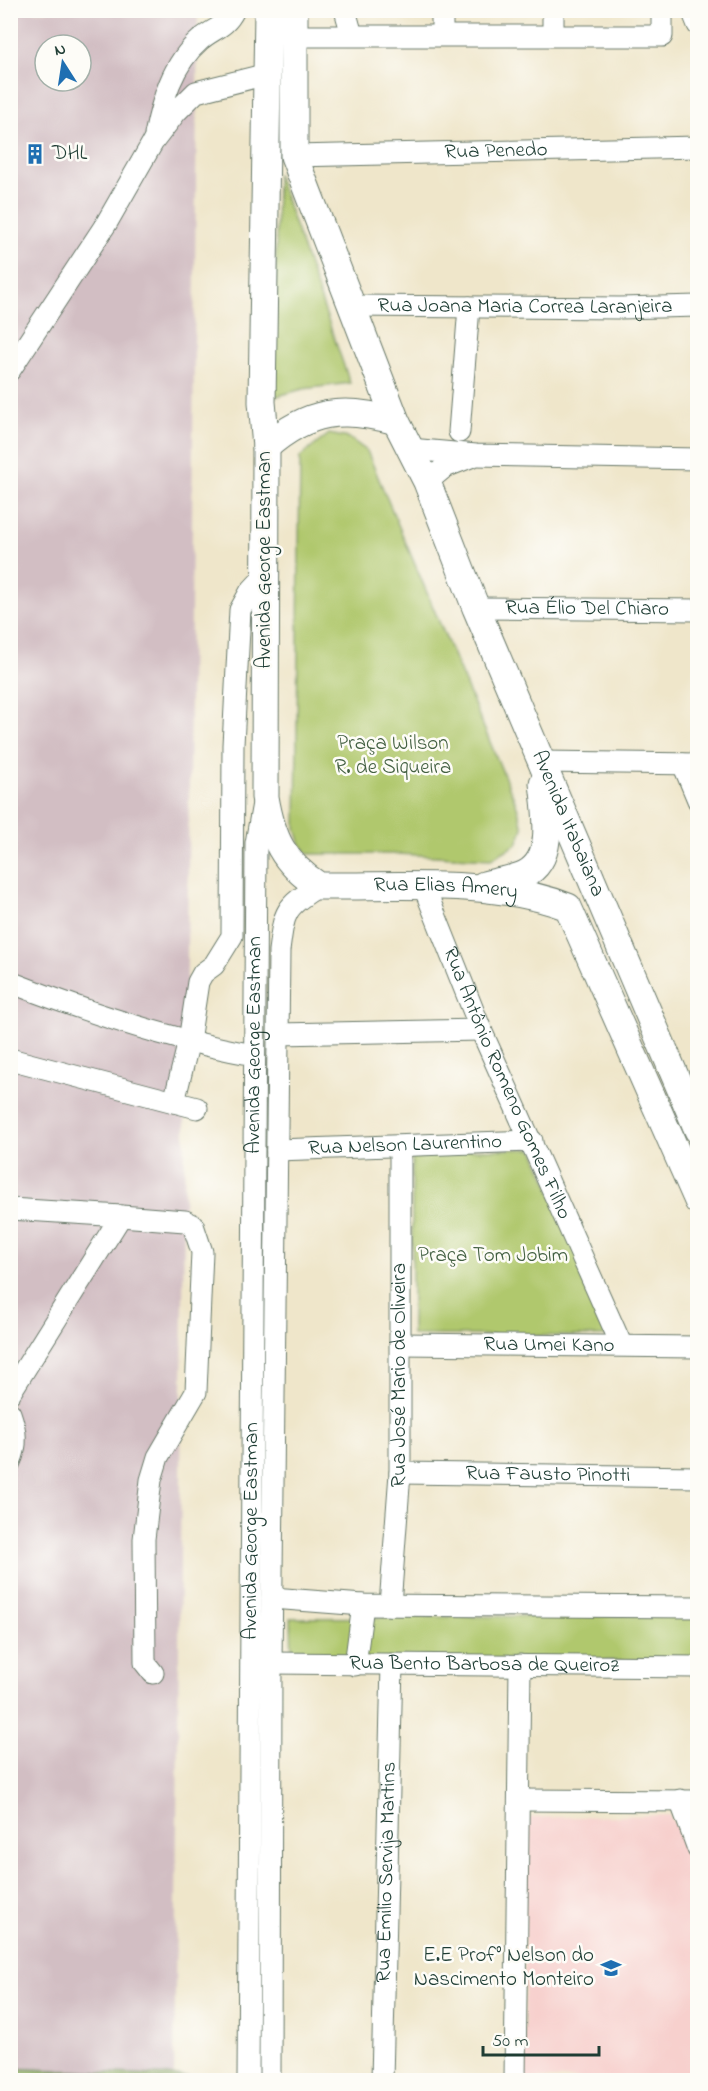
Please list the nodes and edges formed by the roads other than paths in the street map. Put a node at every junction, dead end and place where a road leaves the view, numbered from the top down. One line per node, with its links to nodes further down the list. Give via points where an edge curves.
1 (268, 10): 13 (main road, Avenida George Eastman)
2 (345, 10): 10 (street)
3 (442, 10): 11 (street)
4 (553, 10): 12 (street)
5 (662, 10): 12 (street, via 662,36)
6 (692, 10): 9 (street)
7 (225, 15): 14 (street, via 174,71)
8 (294, 23): 10 (street); 16 (main road)
9 (698, 25)
10 (352, 35): 11 (street)
11 (442, 35): 12 (street)
12 (553, 35)
13 (267, 74): 14 (street, via 196,92); 23 (main road, Avenida George Eastman, via 262,367)
14 (153, 141): 20 (street, via 106,225)
15 (698, 147): 16 (street, Rua Penedo)
16 (294, 156): 17 (main road)
17 (351, 306): 19 (street, Rua Joana Maria Correa Laranjeira); 21 (main road)
18 (698, 306): 19 (street, Rua Joana Maria Correa Laranjeira)
19 (469, 307): 22 (street)
20 (10, 370)
21 (396, 421): 23 (main road, via 354,412 323,415 291,427); 24 (main road)
22 (459, 432)
23 (266, 447): 28 (main road, Avenida George Eastman)
24 (410, 449): 25 (street); 27 (main road)
25 (476, 455): 26 (street); 27 (street, via 445,467)
26 (698, 459)
27 (427, 483): 29 (main road, Avenida Itabaiana)
28 (264, 578): 33 (main road, Avenida George Eastman); 42 (street, via 240,610 233,745 232,936 198,982)
29 (476, 608): 30 (street, Rua Élio Del Chiaro); 31 (main road, Avenida Itabaiana)
30 (698, 610)
31 (542, 762): 32 (street); 37 (main road, via 546,816 540,863 525,874); 47 (main road, Avenida Itabaiana)
32 (690, 764): 34 (street)
33 (265, 797): 35 (main road, via 269,823 286,860); 43 (street, Avenida George Eastman, via 256,843)
34 (698, 800)
35 (318, 886): 36 (main road, Rua Elias Amery); 41 (street, Avenida George Eastman, via 299,898 284,915 279,951)
36 (424, 888): 37 (main road, Rua Elias Amery); 40 (street, Rua Antônio Romeno Gomes Filho)
37 (471, 888): 38 (main road, Rua Elias Amery, via 545,898)
38 (568, 906): 51 (main road, Avenida Itabaiana)
39 (10, 982): 42 (street, via 80,1009)
40 (481, 1030): 41 (street); 48 (street, Rua Antônio Romeno Gomes Filho)
41 (278, 1034): 50 (street, Avenida George Eastman)
42 (189, 1041): 43 (street); 45 (street)
43 (254, 1055): 75 (street, Avenida George Eastman)
44 (10, 1059): 45 (street)
45 (174, 1102): 46 (street)
46 (197, 1108)
47 (698, 1130)
48 (532, 1141): 49 (street, Rua Nelson Laurentino); 55 (street, Rua Antônio Romeno Gomes Filho)
49 (400, 1147): 50 (street, Rua Nelson Laurentino); 54 (street, Rua José Mario de Oliveira)
50 (277, 1150): 62 (street, Avenida George Eastman)
51 (698, 1201)
52 (10, 1209): 53 (street)
53 (121, 1216): 57 (street); 71 (street, via 185,1221 193,1225 202,1252 196,1392 158,1457 151,1480 144,1539 146,1663)
54 (400, 1344): 55 (street, Rua Umei Kano); 60 (street, Rua José Mario de Oliveira)
55 (621, 1344): 56 (street, Rua Umei Kano)
56 (698, 1347)
57 (10, 1393)
58 (10, 1413): 59 (street, via 16,1430 15,1452)
59 (10, 1462)
60 (400, 1473): 61 (street, Rua Fausto Pinotti); 64 (street, Rua José Mario de Oliveira)
61 (698, 1477)
62 (272, 1599): 63 (street); 66 (street, Avenida George Eastman)
63 (363, 1605): 64 (street); 68 (street)
64 (390, 1605): 65 (street)
65 (698, 1607)
66 (271, 1663): 68 (street, Rua Bento Barbosa de Queiroz); 76 (street, Avenida George Eastman)
67 (392, 1664): 68 (street, Rua Bento Barbosa de Queiroz); 69 (street, Rua Bento Barbosa de Queiroz); 77 (street, Rua Emilio Servija Martins)
68 (355, 1665)
69 (520, 1665): 70 (street, Rua Bento Barbosa de Queiroz); 72 (street)
70 (698, 1667)
71 (153, 1673)
72 (519, 1800): 73 (street); 78 (street)
73 (689, 1801): 74 (street)
74 (698, 1849)
75 (248, 2080)
76 (270, 2080)
77 (382, 2080)
78 (515, 2080)

